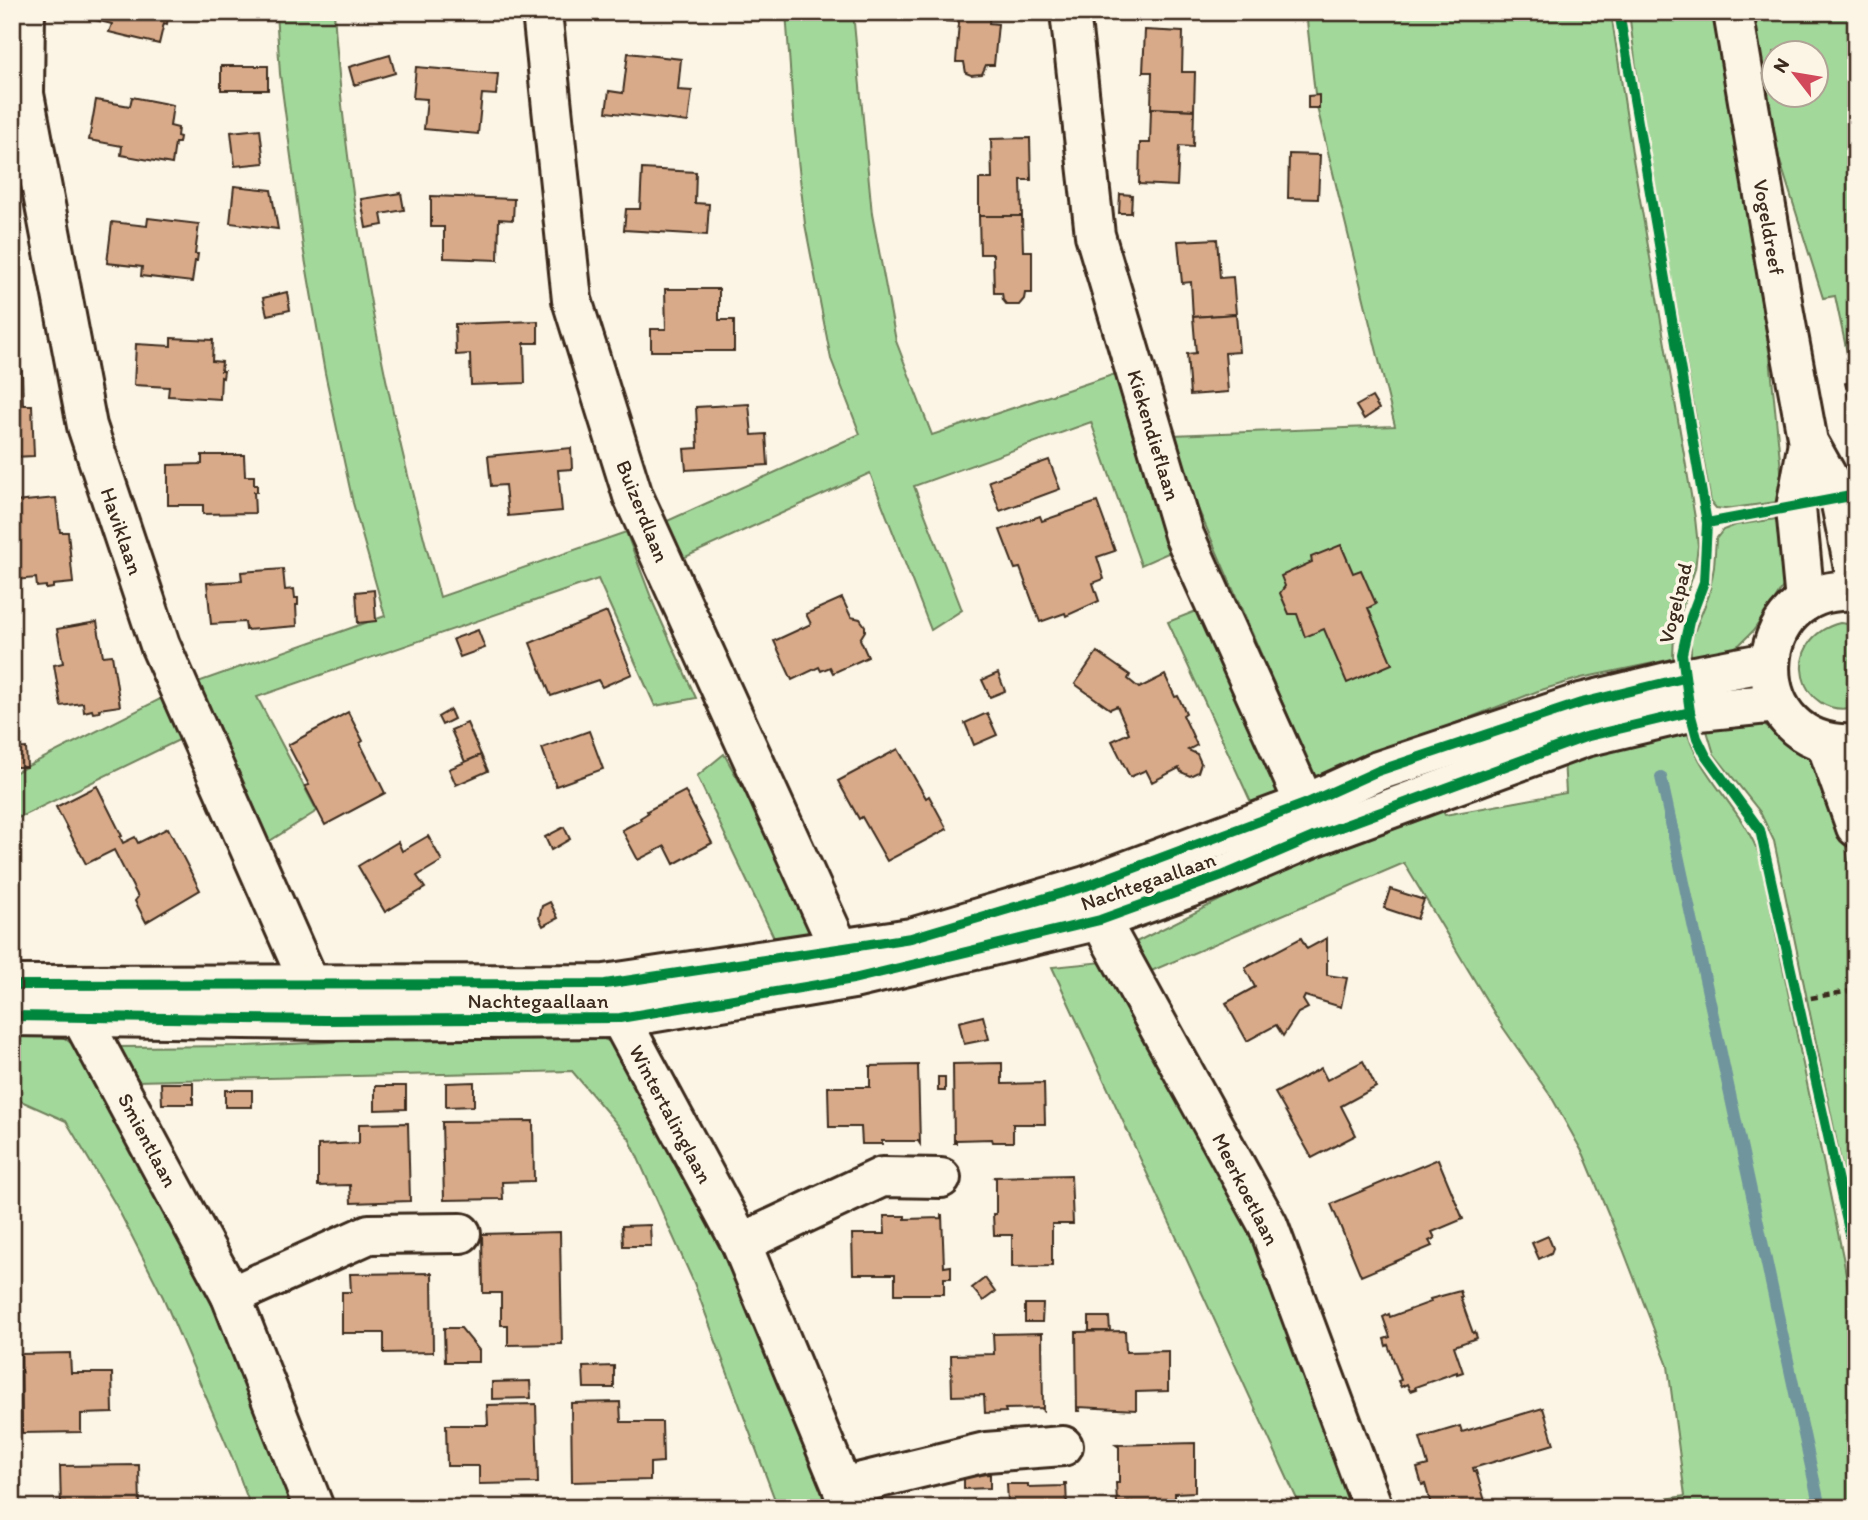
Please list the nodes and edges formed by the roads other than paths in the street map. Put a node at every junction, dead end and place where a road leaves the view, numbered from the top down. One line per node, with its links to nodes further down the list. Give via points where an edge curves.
1 (25, 12): 16 (street, Haviklaan, via 24,94 87,426 160,645)
2 (542, 12): 15 (street, Buizerdlaan, via 572,300 632,496)
3 (1070, 12): 12 (street, Kiekendieflaan, via 1095,235 1172,496 1184,535)
4 (1733, 12): 5 (street, Vogeldreef)
5 (1808, 442): 6 (street, Vogeldreef, via 1840,499); 8 (street, Vogeldreef, via 1796,508)
6 (1856, 578)
7 (1856, 591): 8 (street, via 1830,592)
8 (1805, 602): 9 (street, via 1787,618 1774,639)
9 (1768, 662): 10 (street); 12 (street, Nachtegaallaan, via 1581,704 1378,771)
10 (1777, 703): 11 (street, via 1806,735); 12 (street, Nachtegaallaan, via 1690,712 1585,737)
11 (1841, 743): 13 (street)
12 (1309, 821): 14 (street, Nachtegaallaan, via 1222,876)
13 (1856, 827)
14 (1093, 903): 15 (street, Nachtegaallaan); 29 (street, Meerkoetlaan, via 1268,1225)
15 (846, 964): 19 (street, Nachtegaallaan)
16 (310, 984): 18 (street, Nachtegaallaan); 19 (street, Nachtegaallaan); 21 (street, Haviklaan)
17 (12, 985): 18 (street, Nachtegaallaan)
18 (72, 1001): 20 (street, Nachtegaallaan); 21 (street, Nachtegaallaan); 25 (street, Smientlaan)
19 (612, 1001): 21 (street, Nachtegaallaan); 24 (street, Wintertalinglaan)
20 (12, 1016)
21 (325, 1020)
22 (941, 1178): 24 (street, via 881,1177)
23 (461, 1233): 25 (street, via 369,1234)
24 (741, 1243): 27 (street, Wintertalinglaan)
25 (231, 1296): 28 (street, Smientlaan)
26 (1063, 1446): 27 (street, Wintertalinglaan, via 986,1452)
27 (845, 1497)
28 (314, 1508)
29 (1373, 1508)

